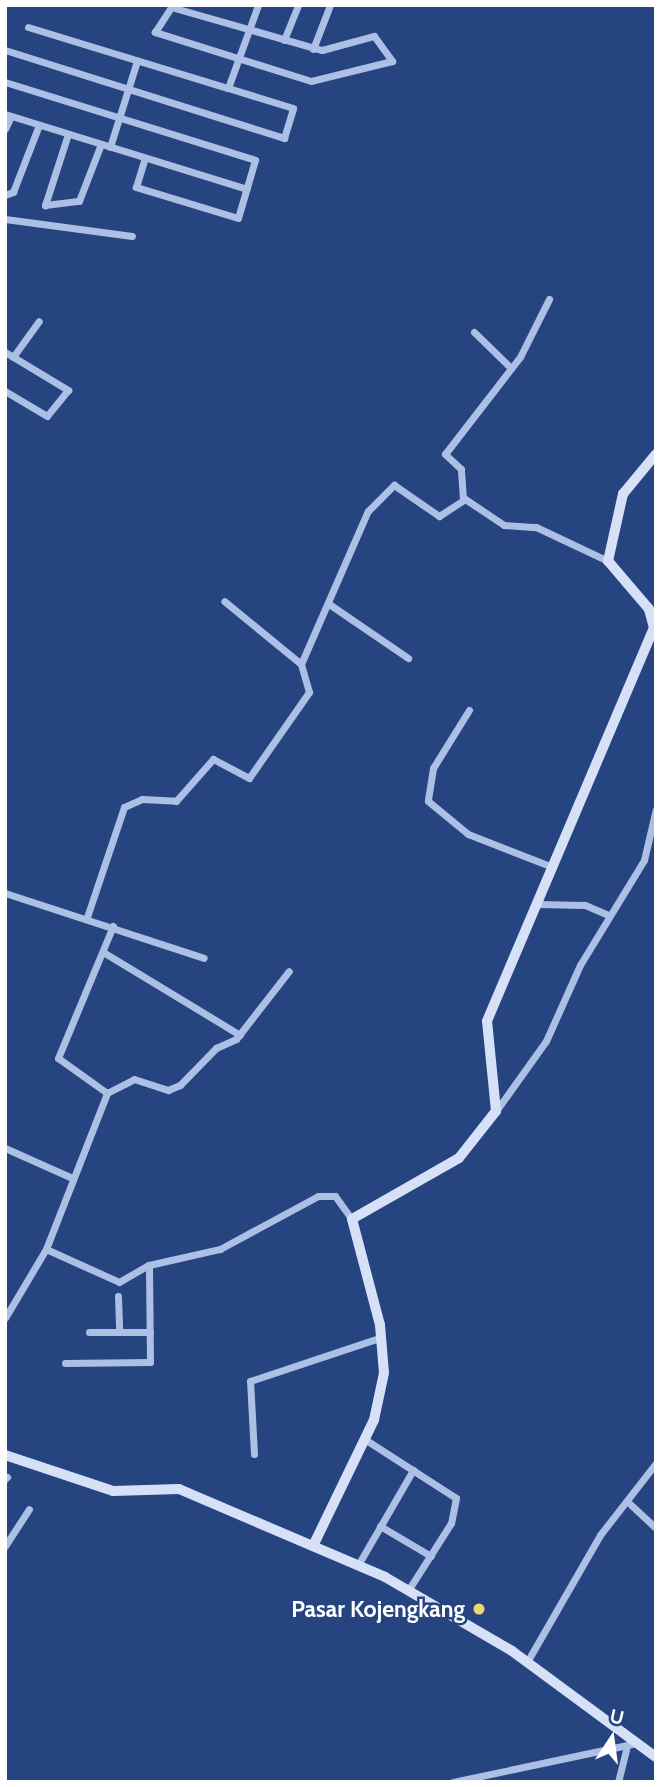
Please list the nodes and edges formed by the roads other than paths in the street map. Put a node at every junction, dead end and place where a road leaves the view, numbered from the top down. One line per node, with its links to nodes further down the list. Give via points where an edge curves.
1 (258, 5): 5 (street)
2 (298, 5): 6 (street)
3 (330, 5): 7 (street)
4 (28, 27): 10 (street)
5 (250, 29): 6 (street); 9 (street); 9 (street, via 171,7 155,32)
6 (284, 40): 7 (street)
7 (313, 49): 9 (street, via 374,36 392,61 320,82)
8 (5, 50): 13 (street)
9 (239, 58): 12 (street)
10 (137, 61): 12 (street); 13 (street)
11 (5, 82): 15 (street)
12 (228, 88): 13 (street, via 293,108 284,138)
13 (128, 90): 15 (street)
14 (8, 115): 16 (street); 17 (street)
15 (119, 118): 20 (street); 22 (street, via 255,160)
16 (39, 125): 18 (street); 23 (street, via 13,192)
17 (5, 129)
18 (68, 134): 19 (street); 19 (street, via 46,205 79,201)
19 (101, 144): 20 (street)
20 (110, 147): 21 (street)
21 (145, 158): 22 (street); 22 (street, via 136,187 238,218)
22 (247, 190)
23 (5, 195)
24 (5, 219): 25 (street)
25 (132, 236)
26 (549, 299): 31 (street, via 522,354)
27 (39, 321): 30 (street)
28 (474, 332): 31 (street)
29 (5, 352): 30 (street)
30 (13, 357): 32 (street, via 68,390 47,416)
31 (509, 366): 34 (street, via 445,454 461,469)
32 (5, 391)
33 (656, 454): 35 (street, via 623,494)
34 (463, 499): 35 (street, via 503,525 536,527); 37 (street, via 440,517 405,487 385,490 368,511)
35 (608, 561): 38 (street)
36 (224, 601): 40 (street)
37 (329, 604): 39 (street); 40 (street)
38 (652, 611): 43 (street, via 655,621 648,645)
39 (408, 658)
40 (301, 664): 47 (street, via 309,692 249,778 213,759 176,802 142,799 124,807)
41 (469, 710): 43 (street, via 433,768 428,801 468,835)
42 (656, 809): 46 (street, via 644,860)
43 (550, 866): 45 (street)
44 (5, 893): 47 (street)
45 (537, 904): 46 (street, via 585,905); 54 (street, via 485,1027)
46 (609, 915): 54 (street, via 546,1041)
47 (87, 917): 48 (street)
48 (113, 926): 49 (street); 50 (street)
49 (103, 952): 52 (street); 53 (street, via 58,1058)
50 (204, 958)
51 (289, 971): 52 (street)
52 (240, 1035): 53 (street, via 216,1048 174,1089 137,1079)
53 (107, 1093): 56 (street)
54 (496, 1111): 57 (street, via 459,1158)
55 (5, 1148): 56 (street)
56 (72, 1178): 58 (street)
57 (352, 1219): 59 (street, via 337,1197 318,1196 220,1249); 65 (street)
58 (46, 1249): 59 (street, via 116,1282); 61 (street)
59 (149, 1265): 64 (street)
60 (118, 1296): 63 (street)
61 (5, 1318)
62 (89, 1332): 63 (street)
63 (119, 1332): 64 (street)
64 (150, 1332): 66 (street, via 150,1362)
65 (382, 1337): 67 (street, via 384,1373); 68 (street, via 250,1381)
66 (65, 1363)
67 (366, 1440): 71 (street); 77 (street)
68 (254, 1454)
69 (5, 1455): 77 (street, via 113,1491 178,1489)
70 (656, 1463): 72 (street)
71 (413, 1470): 74 (street); 78 (street, via 456,1498 451,1523)
72 (630, 1504): 75 (street); 81 (street, via 600,1535)
73 (29, 1509): 76 (street)
74 (380, 1526): 78 (street); 79 (street)
75 (656, 1528)
76 (5, 1546)
77 (313, 1546): 79 (street)
78 (431, 1556): 80 (street)
79 (358, 1565): 80 (street)
80 (410, 1589): 81 (street)
81 (527, 1662): 82 (street)
82 (629, 1746): 83 (street); 84 (street); 85 (street)
83 (656, 1757)
84 (453, 1782)
85 (618, 1782)

